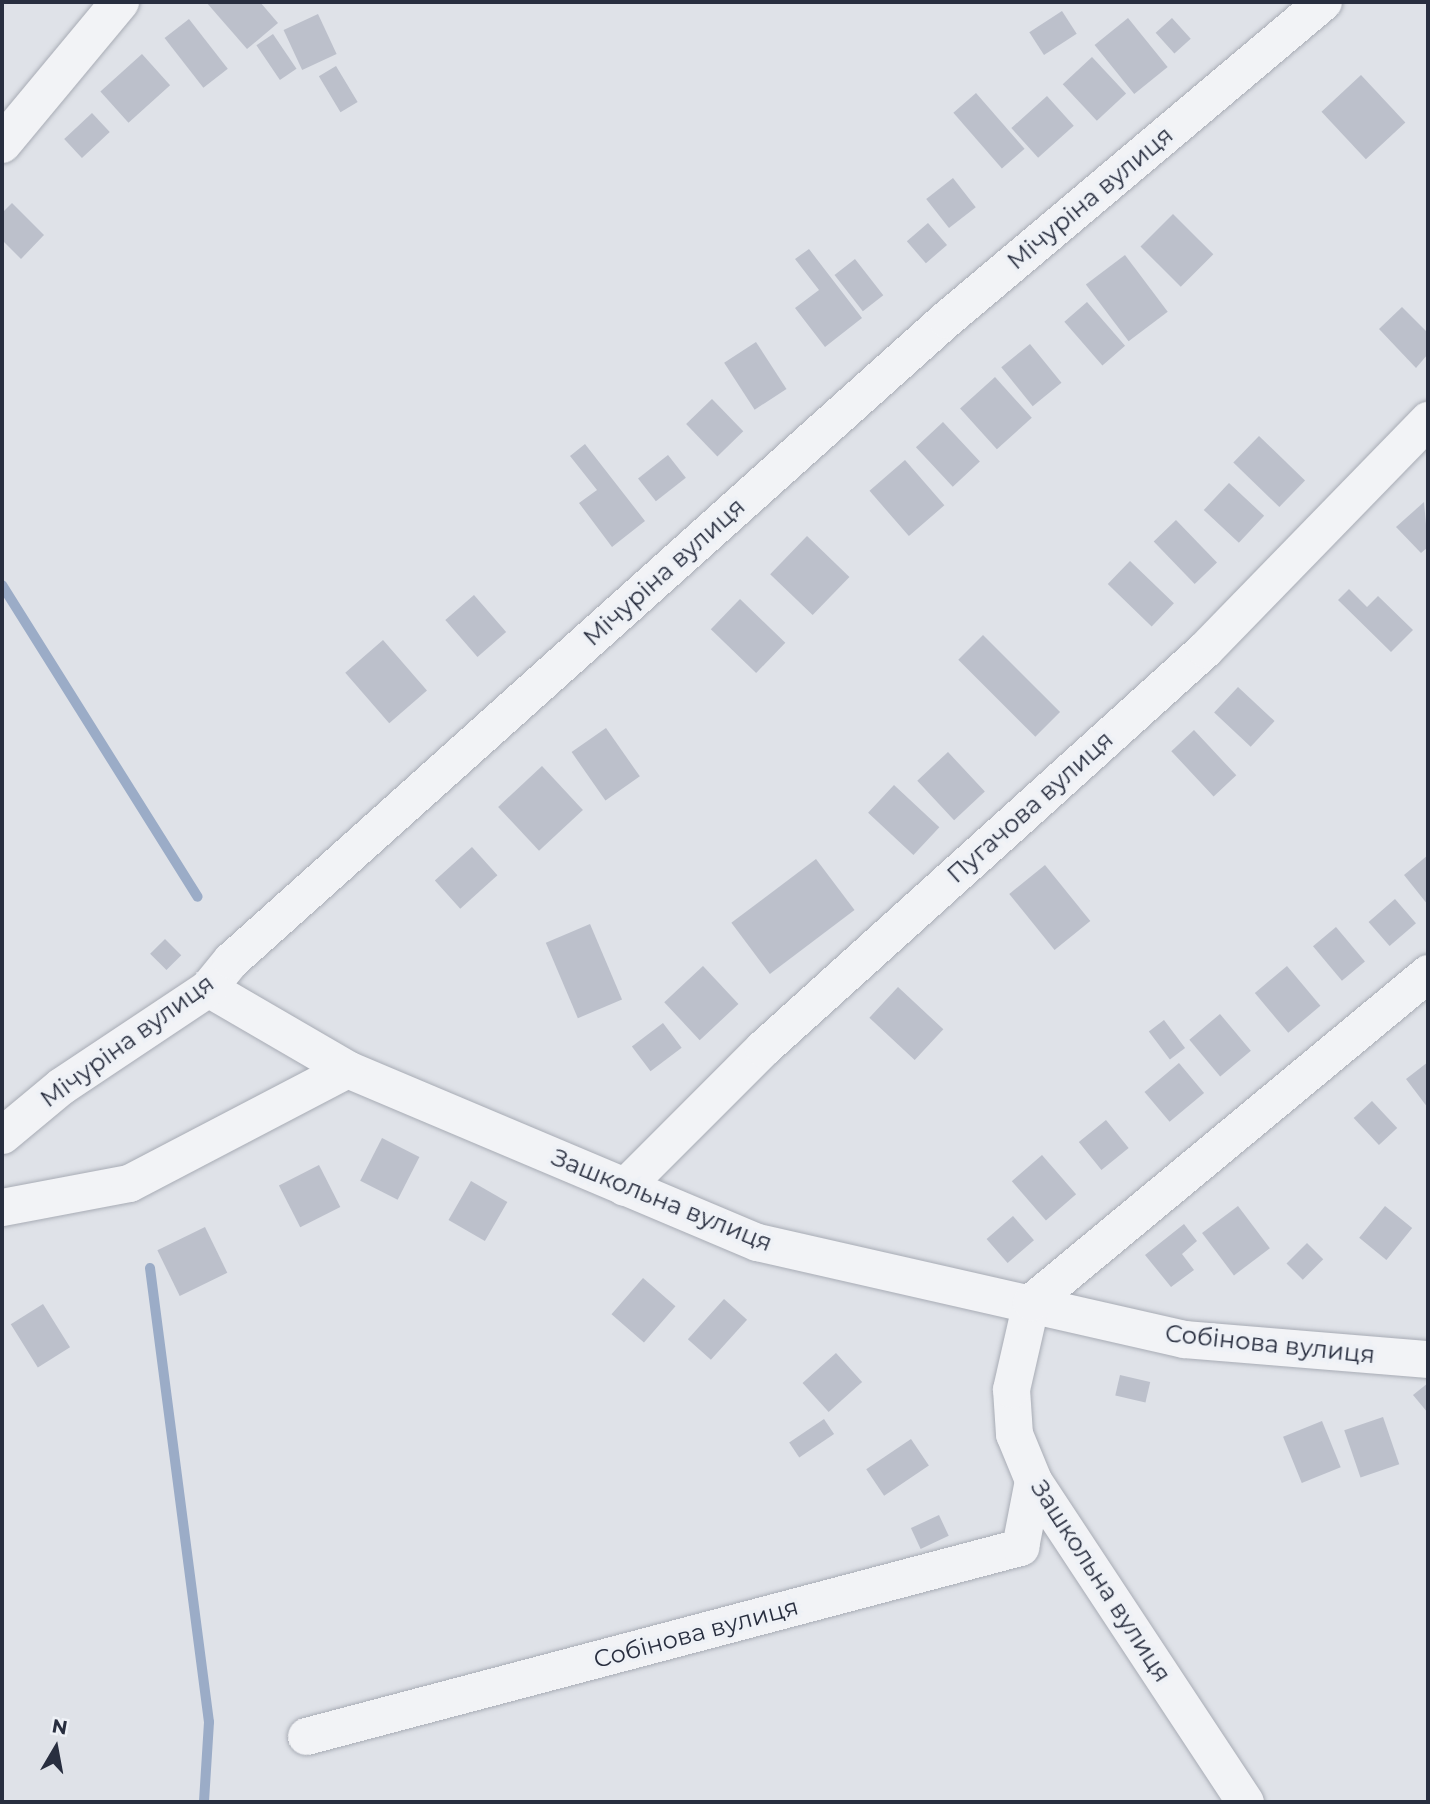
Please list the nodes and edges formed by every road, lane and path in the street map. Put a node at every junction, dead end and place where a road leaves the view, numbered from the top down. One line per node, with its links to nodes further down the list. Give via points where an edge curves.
1 (120, 2): 3 (street)
2 (1323, 2): 6 (street, Мічуріна вулиця, via 946,319 231,960)
3 (2, 144)
4 (1428, 420): 9 (street, Пугачова вулиця, via 1205,649 763,1048)
5 (1428, 974): 11 (street)
6 (208, 988): 7 (street, Зашкольна вулиця); 8 (street, Мічуріна вулиця, via 61,1086)
7 (346, 1069): 9 (street, Зашкольна вулиця); 10 (street, via 129,1183)
8 (2, 1135)
9 (624, 1187): 11 (street, Зашкольна вулиця, via 757,1242)
10 (2, 1207)
11 (1031, 1302): 12 (street, Собінова вулиця, via 1184,1339); 13 (street, Зашкольна вулиця, via 1011,1389 1014,1434)
12 (1428, 1359)
13 (1033, 1480): 14 (street, Собінова вулиця, via 1020,1547); 15 (street, Зашкольна вулиця)
14 (306, 1736)
15 (1245, 1802)

